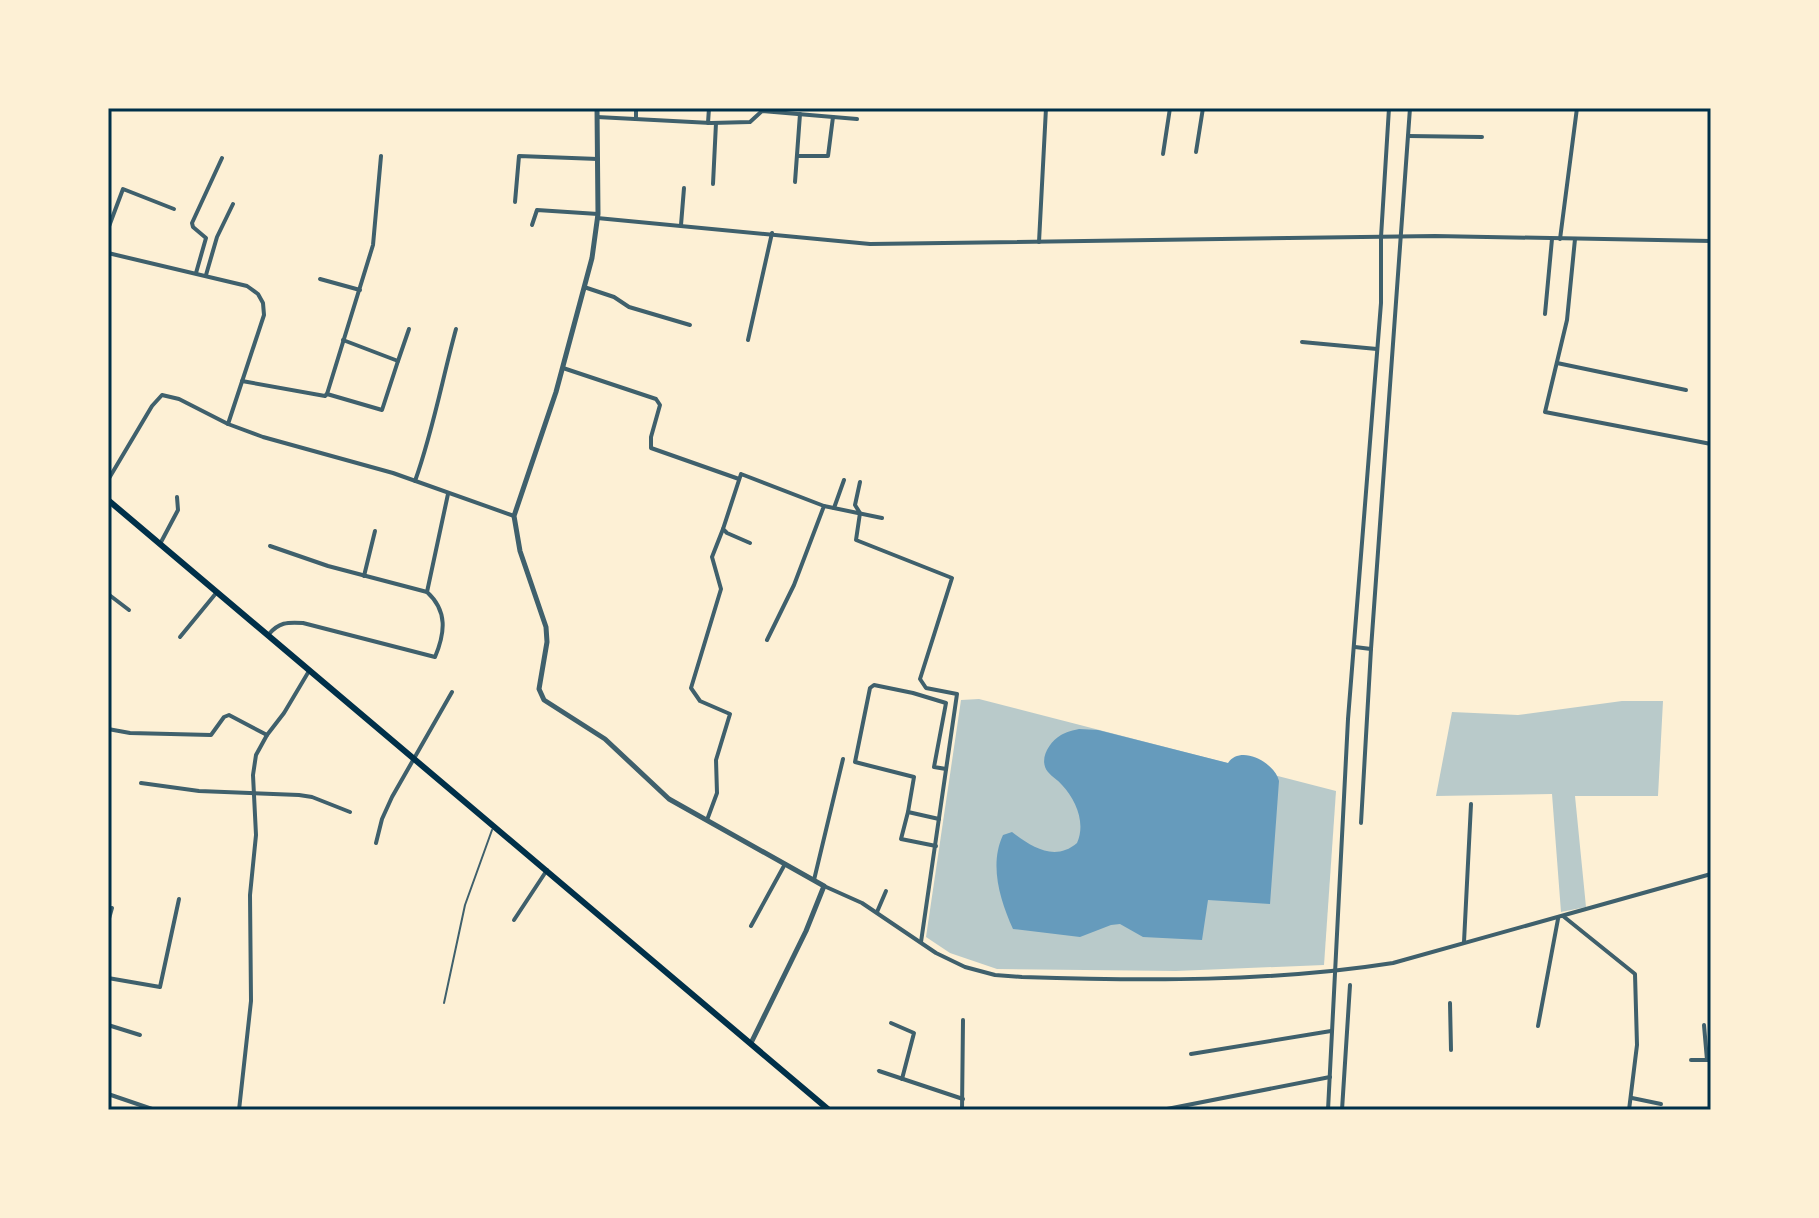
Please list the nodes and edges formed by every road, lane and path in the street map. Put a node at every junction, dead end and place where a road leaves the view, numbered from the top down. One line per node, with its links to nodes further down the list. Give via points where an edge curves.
1 (597, 108): 13 (street)
2 (636, 108): 14 (street)
3 (709, 108): 16 (street)
4 (1046, 108): 43 (street)
5 (1170, 108): 21 (street)
6 (1203, 108): 20 (street)
7 (1389, 108): 37 (street)
8 (1410, 108): 18 (street)
9 (1577, 108): 40 (street)
10 (794, 111): 11 (street); 17 (street, via 762,111 750,122)
11 (800, 114): 12 (street); 23 (street)
12 (833, 116): 15 (street); 23 (street, via 828,156)
13 (597, 117): 14 (street); 25 (street)
14 (636, 119): 16 (street)
15 (857, 119)
16 (708, 123): 17 (street)
17 (716, 123): 27 (street)
18 (1408, 136): 19 (street); 38 (street)
19 (1482, 137)
20 (1196, 152)
21 (1163, 154)
22 (381, 156): 49 (street, via 373,245)
23 (797, 156): 26 (street)
24 (222, 158): 45 (street, via 191,224 206,238)
25 (598, 159): 29 (street, via 519,156); 32 (street)
26 (795, 182)
27 (713, 184)
28 (684, 188): 34 (street)
29 (515, 202)
30 (233, 204): 46 (street)
31 (174, 209): 35 (street, via 123,189)
32 (598, 216): 33 (street, via 537,210); 34 (street); 48 (street)
33 (532, 225)
34 (681, 225): 36 (street)
35 (108, 229)
36 (772, 233): 43 (street, via 870,244); 55 (street)
37 (1381, 237): 38 (street); 43 (street); 57 (street)
38 (1402, 237): 39 (street); 93 (street)
39 (1552, 239): 40 (street); 50 (street)
40 (1560, 239): 41 (street)
41 (1575, 239): 42 (street); 59 (street)
42 (1711, 241)
43 (1039, 242)
44 (108, 253): 45 (street)
45 (196, 273): 46 (street)
46 (206, 275): 61 (street, via 247,286 265,308)
47 (320, 279): 49 (street)
48 (584, 287): 51 (street); 60 (street)
49 (360, 290): 54 (street)
50 (1545, 314)
51 (690, 325)
52 (409, 329): 58 (street)
53 (456, 329): 69 (street)
54 (343, 340): 58 (street); 63 (street)
55 (748, 340)
56 (1302, 342): 57 (street)
57 (1377, 349): 92 (street)
58 (398, 361): 63 (street, via 382,410)
59 (1557, 363): 62 (street); 65 (street, via 1545,412)
60 (563, 368): 66 (street, via 656,399 660,405 651,448); 77 (street)
61 (242, 381): 63 (street); 64 (street)
62 (1686, 390)
63 (327, 394)
64 (228, 424): 67 (street, via 162,395); 69 (street)
65 (1711, 444)
66 (739, 479): 74 (street, via 741,474); 79 (street)
67 (108, 480)
68 (844, 480): 75 (street)
69 (415, 481): 71 (street)
70 (860, 482): 76 (street, via 855,505)
71 (448, 494): 77 (street); 86 (street)
72 (177, 497): 82 (street, via 178,510)
73 (108, 500): 82 (main road)
74 (824, 506): 75 (street); 91 (street)
75 (834, 508): 76 (street)
76 (860, 513): 78 (street); 100 (street, via 856,540 952,578 920,679 926,688 957,694)
77 (514, 516): 107 (street, via 546,627 541,696 605,739 658,791)
78 (882, 518)
79 (723, 529): 81 (street); 107 (street, via 712,557 721,589 691,688 700,701 730,714 716,760 717,793)
80 (375, 531): 84 (street)
81 (750, 543)
82 (160, 544): 85 (main road)
83 (270, 546): 84 (street)
84 (364, 576): 86 (street)
85 (217, 592): 89 (main road); 90 (street)
86 (427, 592): 89 (street, via 438,602 444,625 435,657 303,623 286,622)
87 (108, 594): 88 (street)
88 (129, 610)
89 (268, 635): 94 (main road)
90 (180, 637)
91 (767, 640)
92 (1355, 647): 93 (street); 127 (street)
93 (1371, 649): 108 (street)
94 (310, 669): 97 (street); 98 (main road)
95 (452, 692): 98 (street)
96 (108, 729): 97 (street, via 211,735 229,715)
97 (267, 735): 102 (street, via 256,755)
98 (416, 759): 109 (main road); 110 (street, via 392,797)
99 (843, 759): 115 (street)
100 (946, 769): 105 (street, via 934,767 946,703 870,688 855,762 914,777); 106 (street)
101 (141, 783): 102 (street)
102 (253, 793): 104 (street, via 312,797); 153 (street, via 251,1001)
103 (1471, 804): 126 (street)
104 (350, 812)
105 (908, 812): 106 (street); 111 (street, via 901,839)
106 (939, 819): 111 (street)
107 (707, 820): 112 (street)
108 (1361, 823)
109 (494, 825): 113 (main road); 130 (lane, via 465,905)
110 (376, 843)
111 (936, 846): 125 (street)
112 (785, 864): 115 (street); 124 (street)
113 (547, 870): 122 (street); 139 (main road)
114 (1711, 874): 121 (street)
115 (814, 880): 116 (street)
116 (824, 886): 120 (street); 139 (street)
117 (886, 891): 120 (street)
118 (179, 899): 128 (street, via 160,987)
119 (112, 908): 123 (street)
120 (877, 912): 125 (street)
121 (1560, 917): 126 (street); 136 (street); 148 (street, via 1635,974)
122 (514, 920)
123 (108, 922)
124 (751, 926)
125 (921, 942): 127 (street, via 965,967 995,975 1193,978)
126 (1464, 942): 127 (street, via 1393,963)
127 (1334, 971): 137 (street)
128 (108, 978)
129 (1350, 985): 157 (street)
130 (444, 1003)
131 (1450, 1003): 140 (street)
132 (963, 1020): 149 (street)
133 (891, 1023): 146 (street, via 914,1033)
134 (108, 1025): 138 (street)
135 (1704, 1025): 143 (street)
136 (1538, 1026)
137 (1331, 1031): 141 (street); 145 (street)
138 (140, 1035)
139 (751, 1043): 154 (main road)
140 (1451, 1050)
141 (1191, 1054)
142 (1691, 1060): 143 (street)
143 (1709, 1060)
144 (879, 1071): 146 (street)
145 (1330, 1077): 151 (street); 156 (street)
146 (902, 1079): 149 (street)
147 (108, 1094): 152 (street)
148 (1632, 1098): 150 (street); 158 (street)
149 (963, 1099): 155 (street)
150 (1661, 1104)
151 (1167, 1109)
152 (155, 1110)
153 (239, 1110)
154 (829, 1110)
155 (962, 1110)
156 (1328, 1110)
157 (1342, 1110)
158 (1629, 1110)

